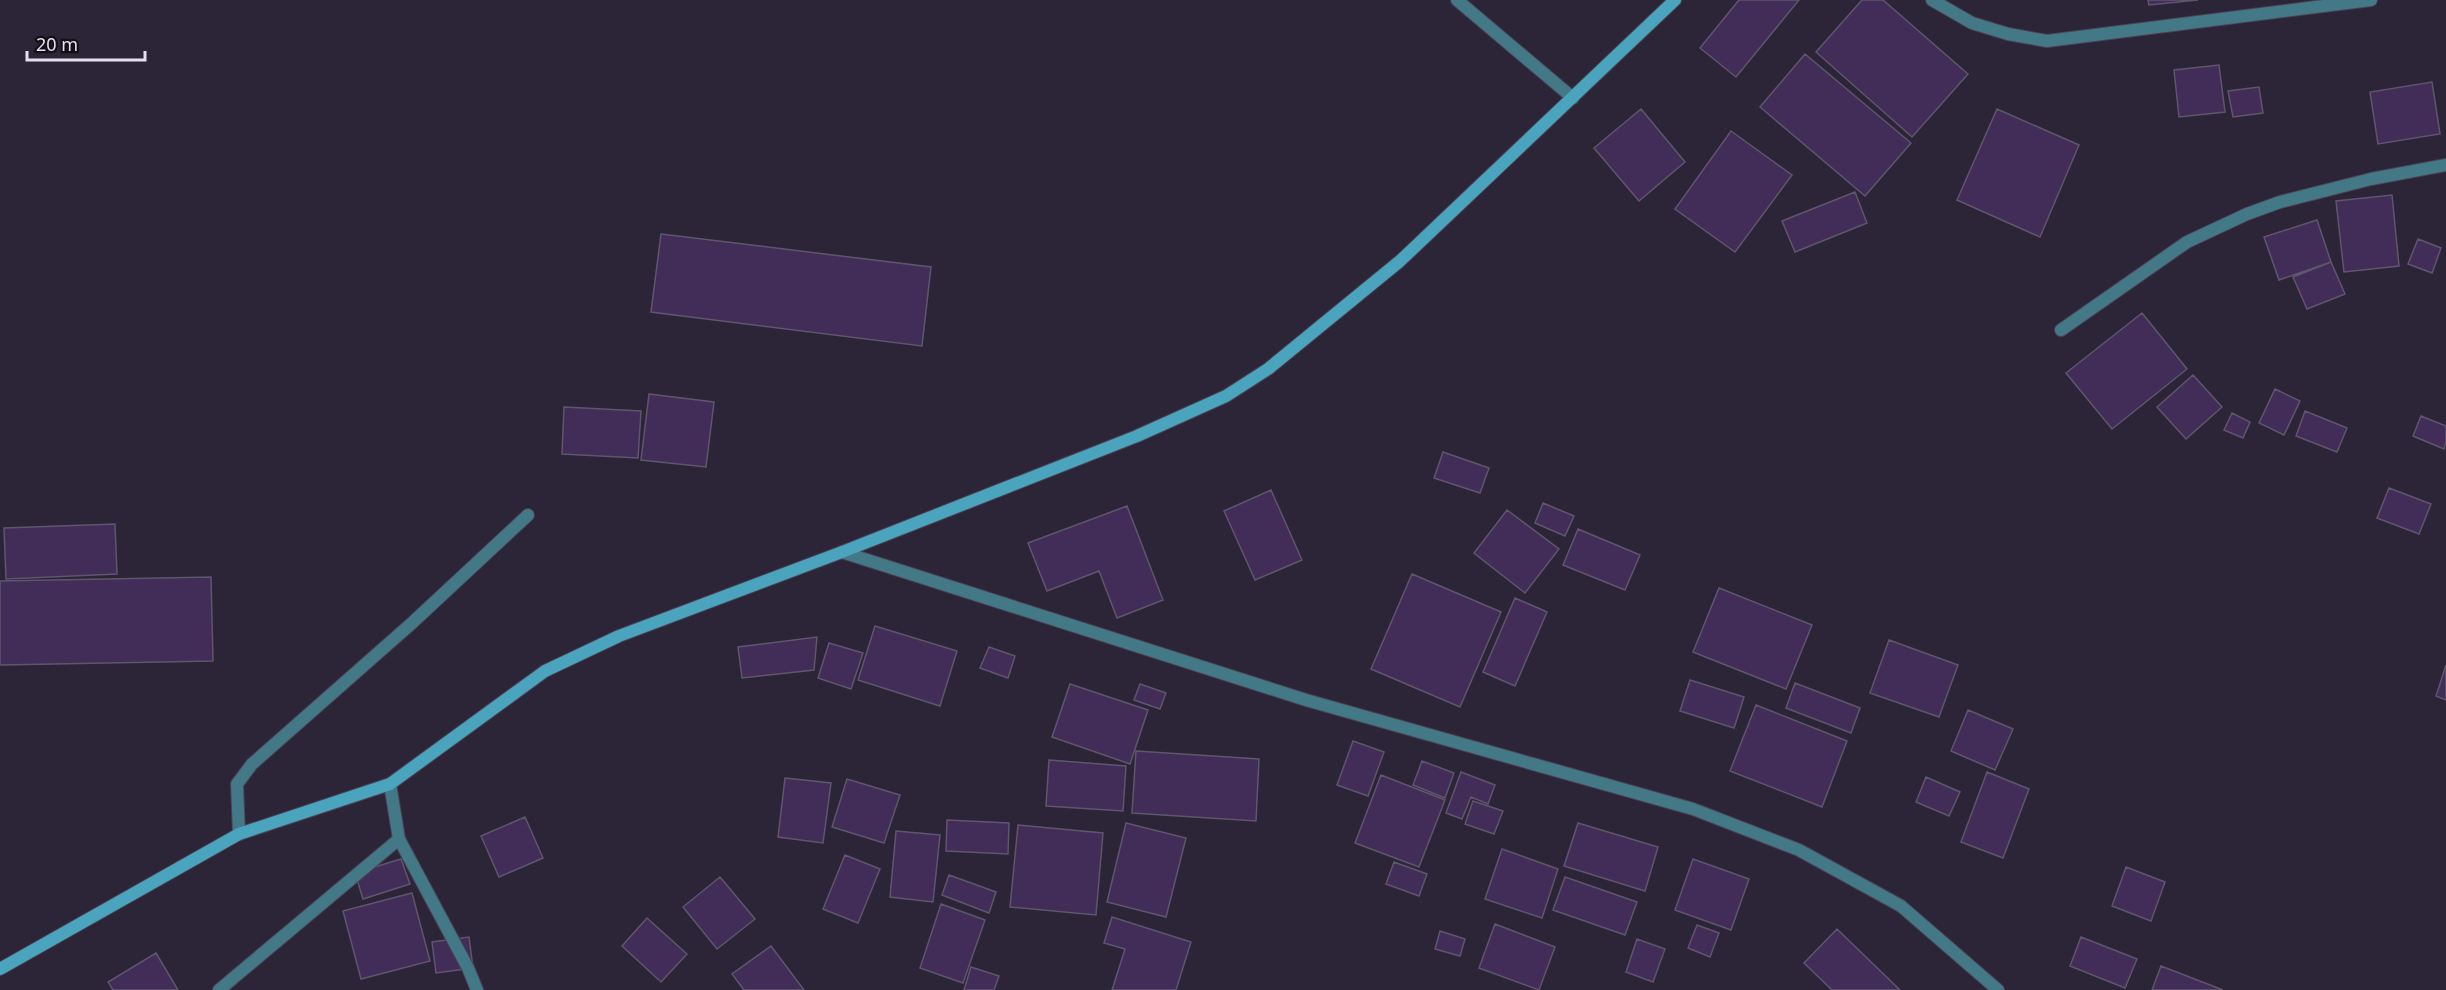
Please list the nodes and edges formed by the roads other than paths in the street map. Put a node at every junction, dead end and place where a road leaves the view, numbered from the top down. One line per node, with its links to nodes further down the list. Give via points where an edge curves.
1 (1457, 0): 5 (street)
2 (1675, 0): 5 (street)
3 (1932, 0): 4 (street, via 1972,23 2047,41)
4 (2371, 0)
5 (1573, 98): 9 (street, via 1400,261 1268,369 1234,391 1137,436)
6 (2446, 165): 7 (street, via 2359,182 2247,214 2187,242)
7 (2061, 330)
8 (528, 515): 11 (street, via 252,764 237,784)
9 (842, 552): 10 (street, via 619,636 545,671); 16 (street, via 1306,700 1693,809 1799,850 1901,906)
10 (390, 784): 11 (street); 12 (street)
11 (239, 834): 13 (street)
12 (399, 839): 14 (street); 15 (street)
13 (0, 969)
14 (219, 990)
15 (477, 990)
16 (1998, 990)

